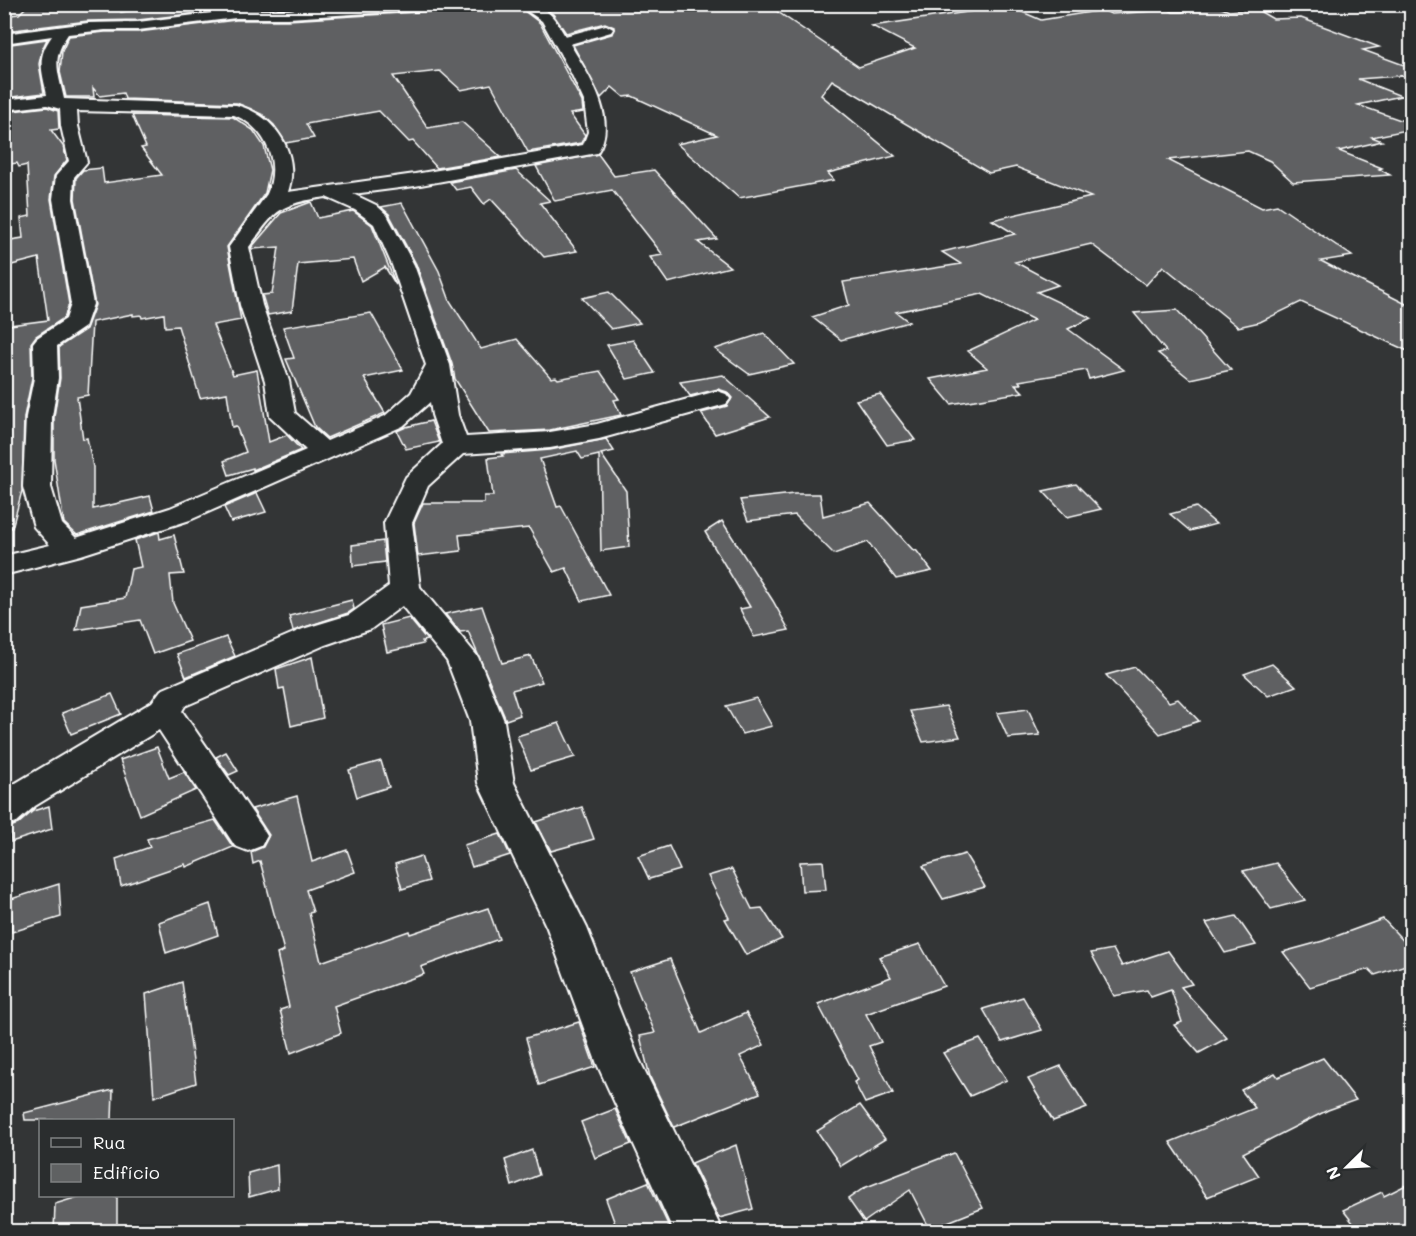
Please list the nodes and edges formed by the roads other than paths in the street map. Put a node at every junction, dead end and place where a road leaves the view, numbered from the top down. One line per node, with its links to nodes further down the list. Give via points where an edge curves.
1 (450, 4): 4 (street, via 236,14)
2 (524, 4): 8 (street, via 548,18)
3 (104, 11): 4 (street)
4 (88, 28): 6 (street)
5 (606, 28): 8 (street)
6 (63, 32): 7 (street); 9 (street, via 48,59)
7 (4, 39)
8 (560, 42): 11 (street, via 572,56 592,101 597,132 591,149 415,180)
9 (63, 104): 10 (street, via 47,100); 12 (street, via 236,110 251,116 262,123 282,164 277,194); 17 (street, via 78,162 65,176 63,198 82,304 77,322 45,343 37,487 48,527)
10 (4, 105)
11 (325, 190): 12 (street, via 282,200); 13 (street, via 381,220 403,265)
12 (264, 212): 16 (street, via 239,247 251,305 277,381 283,416)
13 (438, 365): 15 (street, via 445,415); 16 (street, via 421,397 394,421)
14 (717, 399): 15 (street, via 550,440)
15 (456, 446): 19 (street, via 416,483 398,523)
16 (324, 452): 17 (street, via 180,514)
17 (71, 549): 18 (street)
18 (4, 566)
19 (405, 589): 20 (street, via 360,622 314,637 173,698); 23 (street, via 462,657 487,721 496,783 567,928 620,1064)
20 (164, 711): 21 (street, via 22,796); 22 (street)
21 (4, 812)
22 (248, 836)
23 (699, 1232)

